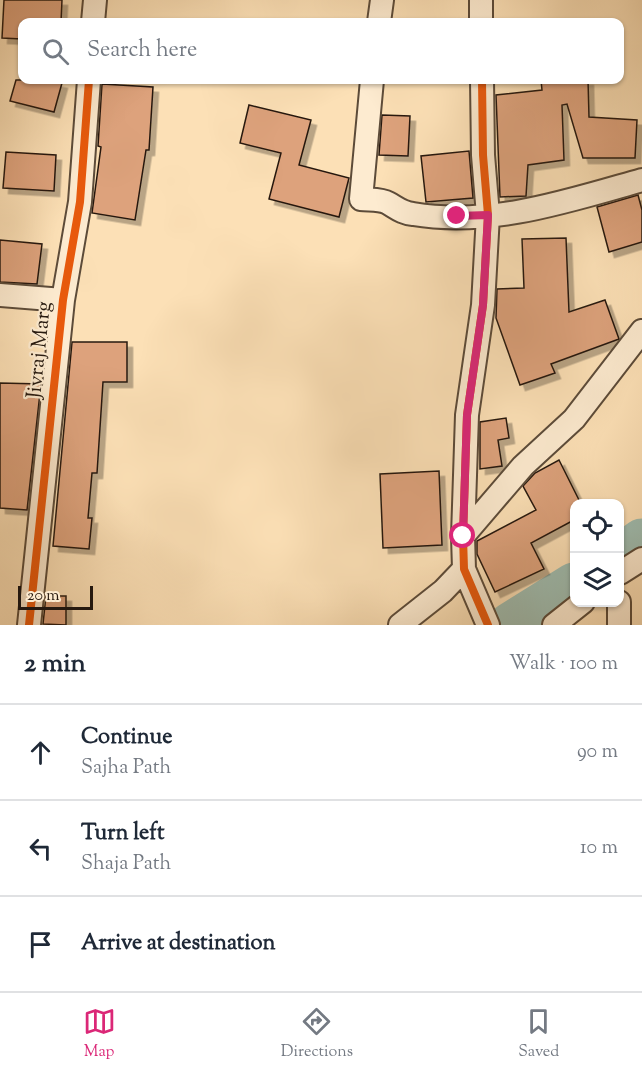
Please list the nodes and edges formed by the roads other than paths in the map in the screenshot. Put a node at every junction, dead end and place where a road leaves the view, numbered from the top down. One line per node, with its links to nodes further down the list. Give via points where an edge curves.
1 (95, 0): 4 (street)
2 (382, 0): 5 (street)
3 (481, 0): 6 (street)
4 (93, 18)
5 (380, 18)
6 (481, 18)
7 (89, 84): 13 (street, Jivraj Marg, via 80,202)
8 (372, 84): 11 (street, via 361,199 386,202 400,212 414,215)
9 (482, 84): 11 (street)
10 (642, 180): 11 (street, via 546,207)
11 (488, 215): 15 (street, via 483,305 467,415)
12 (0, 295): 13 (street)
13 (63, 300): 21 (street, Jivraj Marg)
14 (642, 332): 15 (street, via 574,419 523,466)
15 (463, 536): 17 (street)
16 (642, 559): 18 (street)
17 (464, 569): 22 (street); 23 (street)
18 (624, 570)
19 (578, 607): 24 (street)
20 (619, 607): 25 (street)
21 (29, 625)
22 (400, 625)
23 (488, 625)
24 (555, 625)
25 (619, 625)

